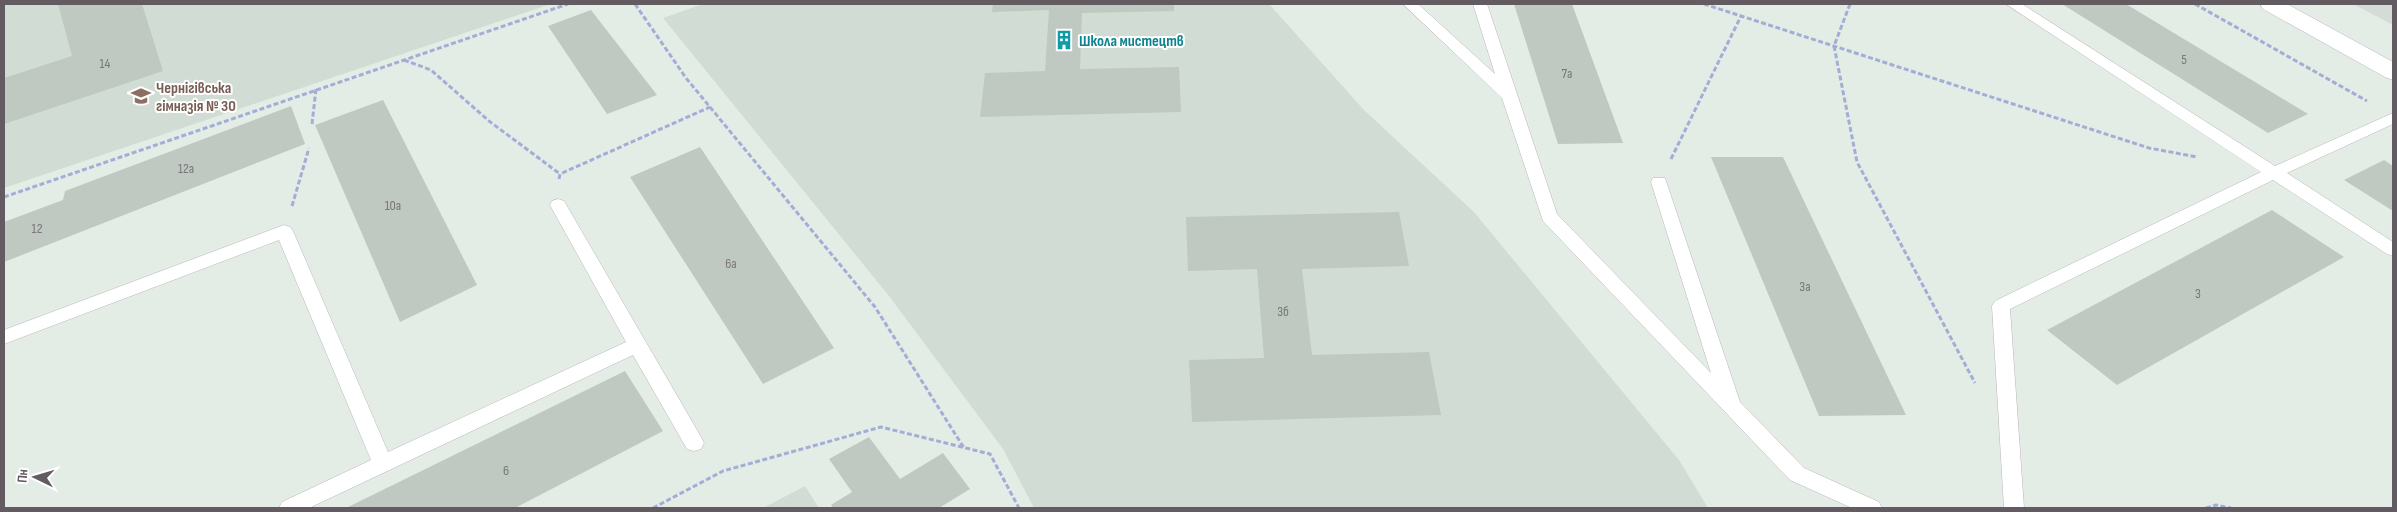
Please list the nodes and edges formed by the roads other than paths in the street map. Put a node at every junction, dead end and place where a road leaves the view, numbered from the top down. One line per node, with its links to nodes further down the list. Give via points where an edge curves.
1 (1410, 4): 6 (lane)
2 (1480, 4): 6 (lane)
3 (2013, 4): 8 (lane)
4 (2271, 4): 5 (street)
5 (2393, 72)
6 (1509, 96): 14 (lane, via 1549,217)
7 (2393, 118): 8 (lane)
8 (2275, 172): 11 (lane); 19 (lane, via 2001,306)
9 (1659, 182): 14 (lane)
10 (558, 206): 13 (lane)
11 (2393, 250)
12 (4, 337): 16 (lane, via 284,231)
13 (637, 345): 15 (lane); 16 (lane)
14 (1732, 410): 18 (lane, via 1797,474)
15 (694, 443)
16 (383, 464): 17 (lane)
17 (289, 508)
18 (1872, 508)
19 (2014, 508)

